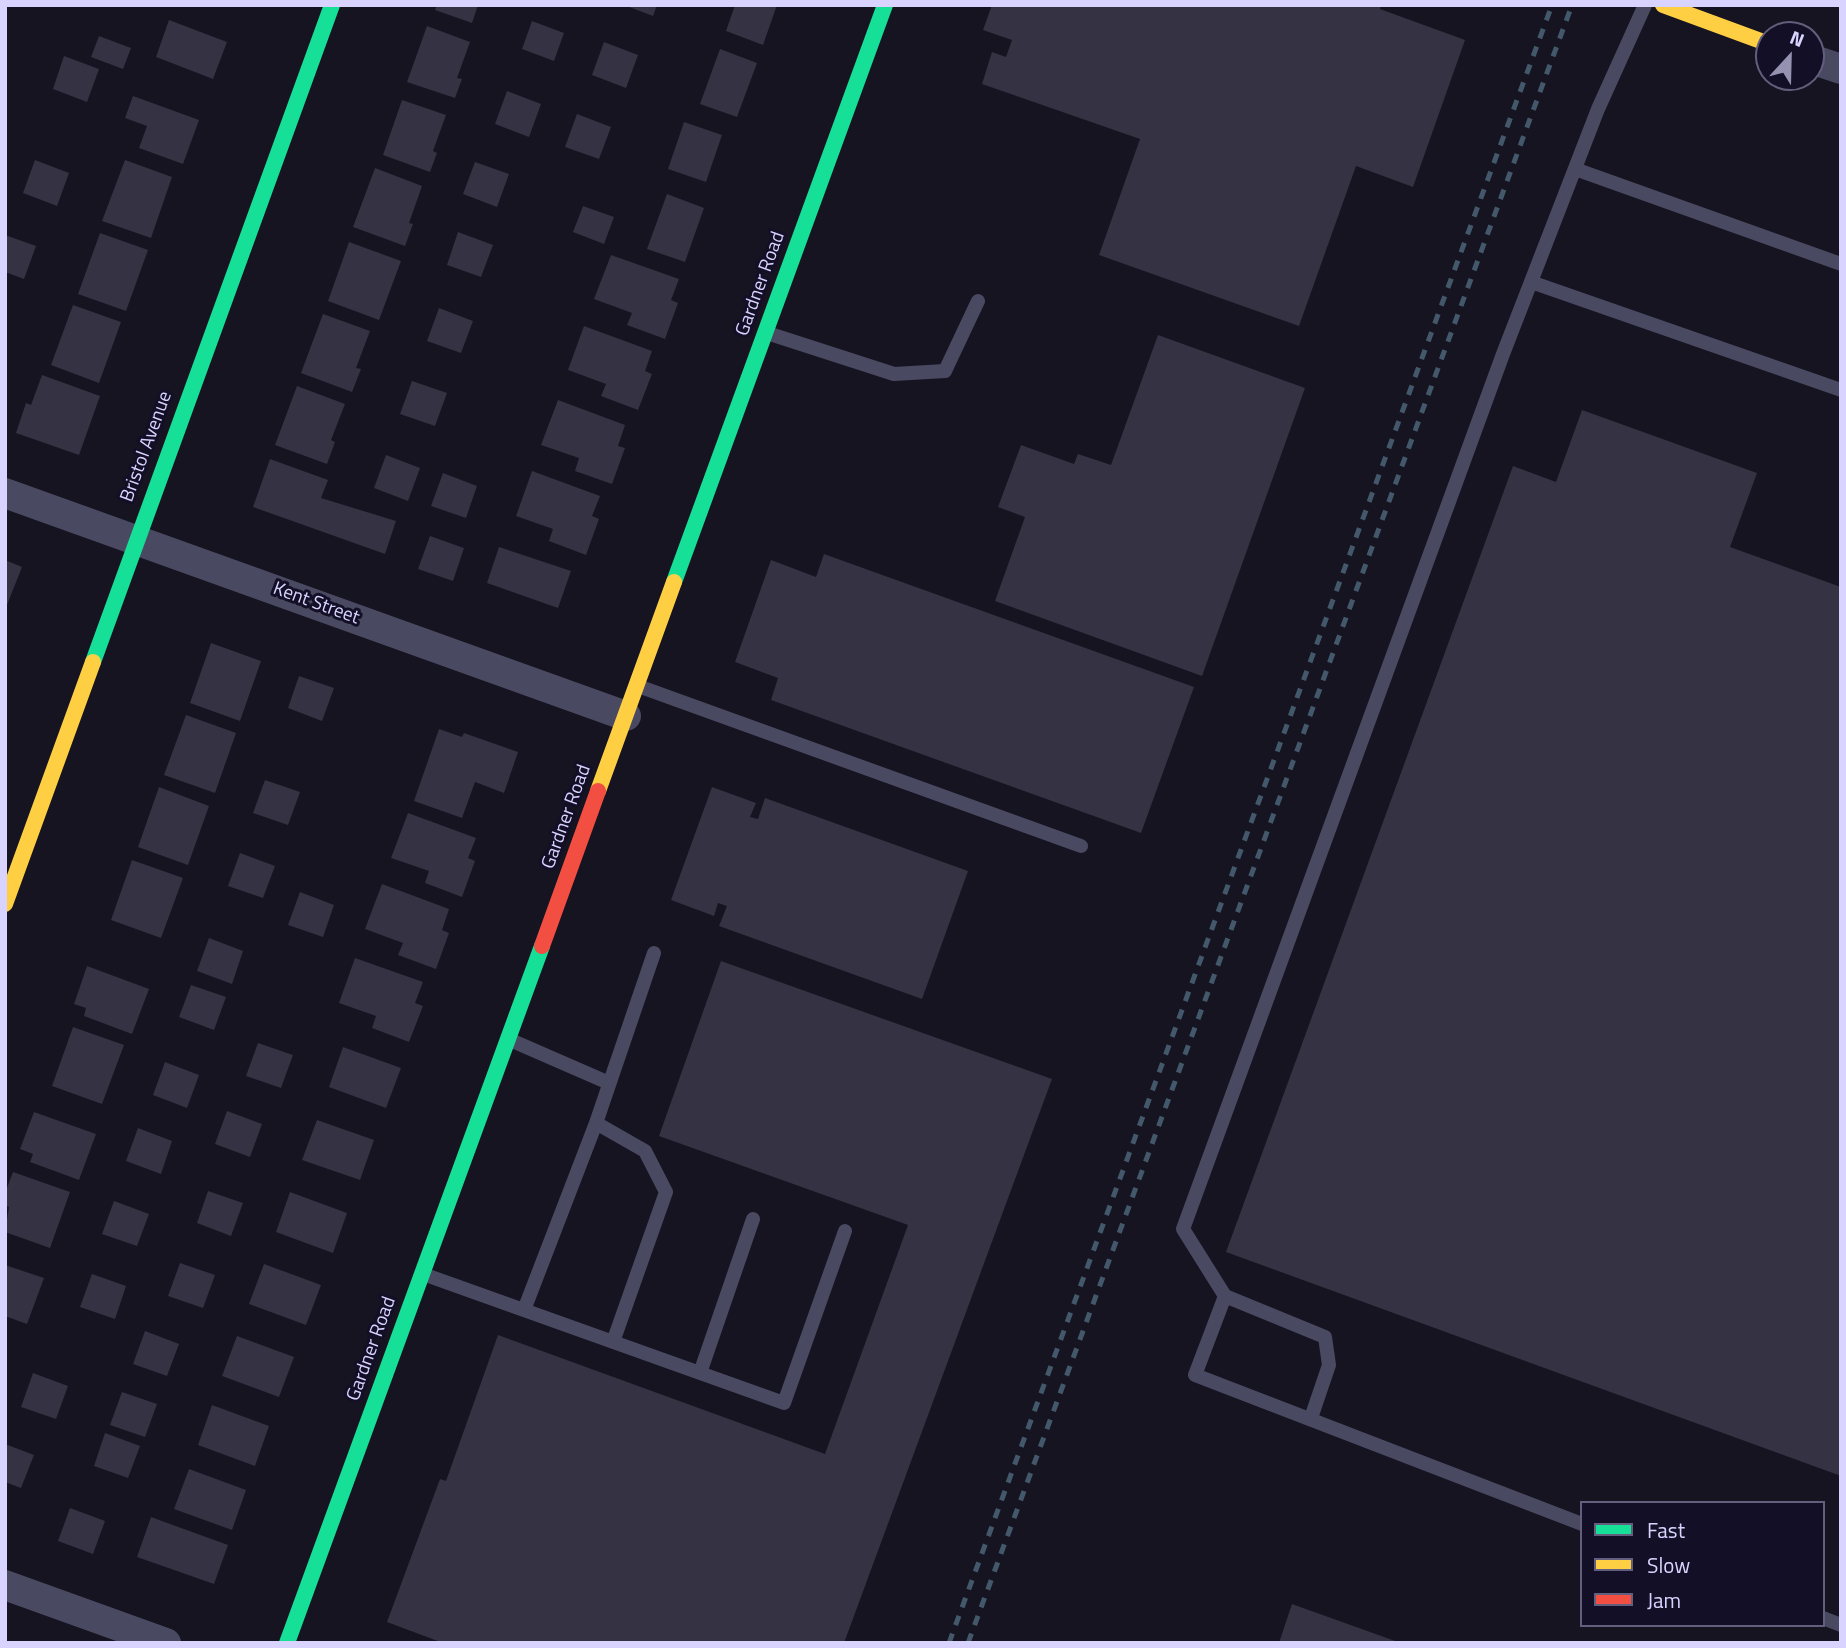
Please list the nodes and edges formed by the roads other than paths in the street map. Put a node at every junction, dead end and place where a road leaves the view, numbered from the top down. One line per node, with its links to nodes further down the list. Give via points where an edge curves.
1 (332, 5): 13 (street, Bristol Avenue)
2 (885, 5): 10 (street, Gardner Road)
3 (1645, 5): 6 (lane)
4 (1663, 5): 5 (street)
5 (1755, 39)
6 (1575, 169): 7 (lane); 8 (lane)
7 (1841, 264)
8 (1531, 282): 11 (lane); 25 (lane, via 1183,1229)
9 (978, 301): 10 (lane, via 945,372 894,374)
10 (766, 332): 14 (street, Gardner Road)
11 (1841, 390)
12 (5, 493): 13 (street, Kent Street)
13 (136, 540): 15 (street, Kent Street); 17 (street, Bristol Avenue)
14 (637, 685): 15 (street, Gardner Road); 16 (lane)
15 (626, 716): 19 (street, Gardner Road)
16 (1081, 846)
17 (5, 904)
18 (654, 953): 20 (lane)
19 (508, 1039): 20 (lane); 24 (street, Gardner Road)
20 (609, 1083): 21 (lane)
21 (596, 1123): 26 (lane); 27 (lane, via 645,1151 666,1192)
22 (753, 1219): 28 (lane)
23 (845, 1231): 28 (lane, via 784,1403)
24 (422, 1274): 26 (lane); 33 (street, Gardner Road)
25 (1225, 1296): 29 (lane, via 1325,1337 1329,1365); 29 (lane, via 1195,1375)
26 (524, 1310): 27 (lane)
27 (613, 1342): 28 (lane)
28 (700, 1373)
29 (1311, 1418): 30 (lane)
30 (1580, 1523)
31 (5, 1585): 32 (street)
32 (166, 1643)
33 (286, 1643)

